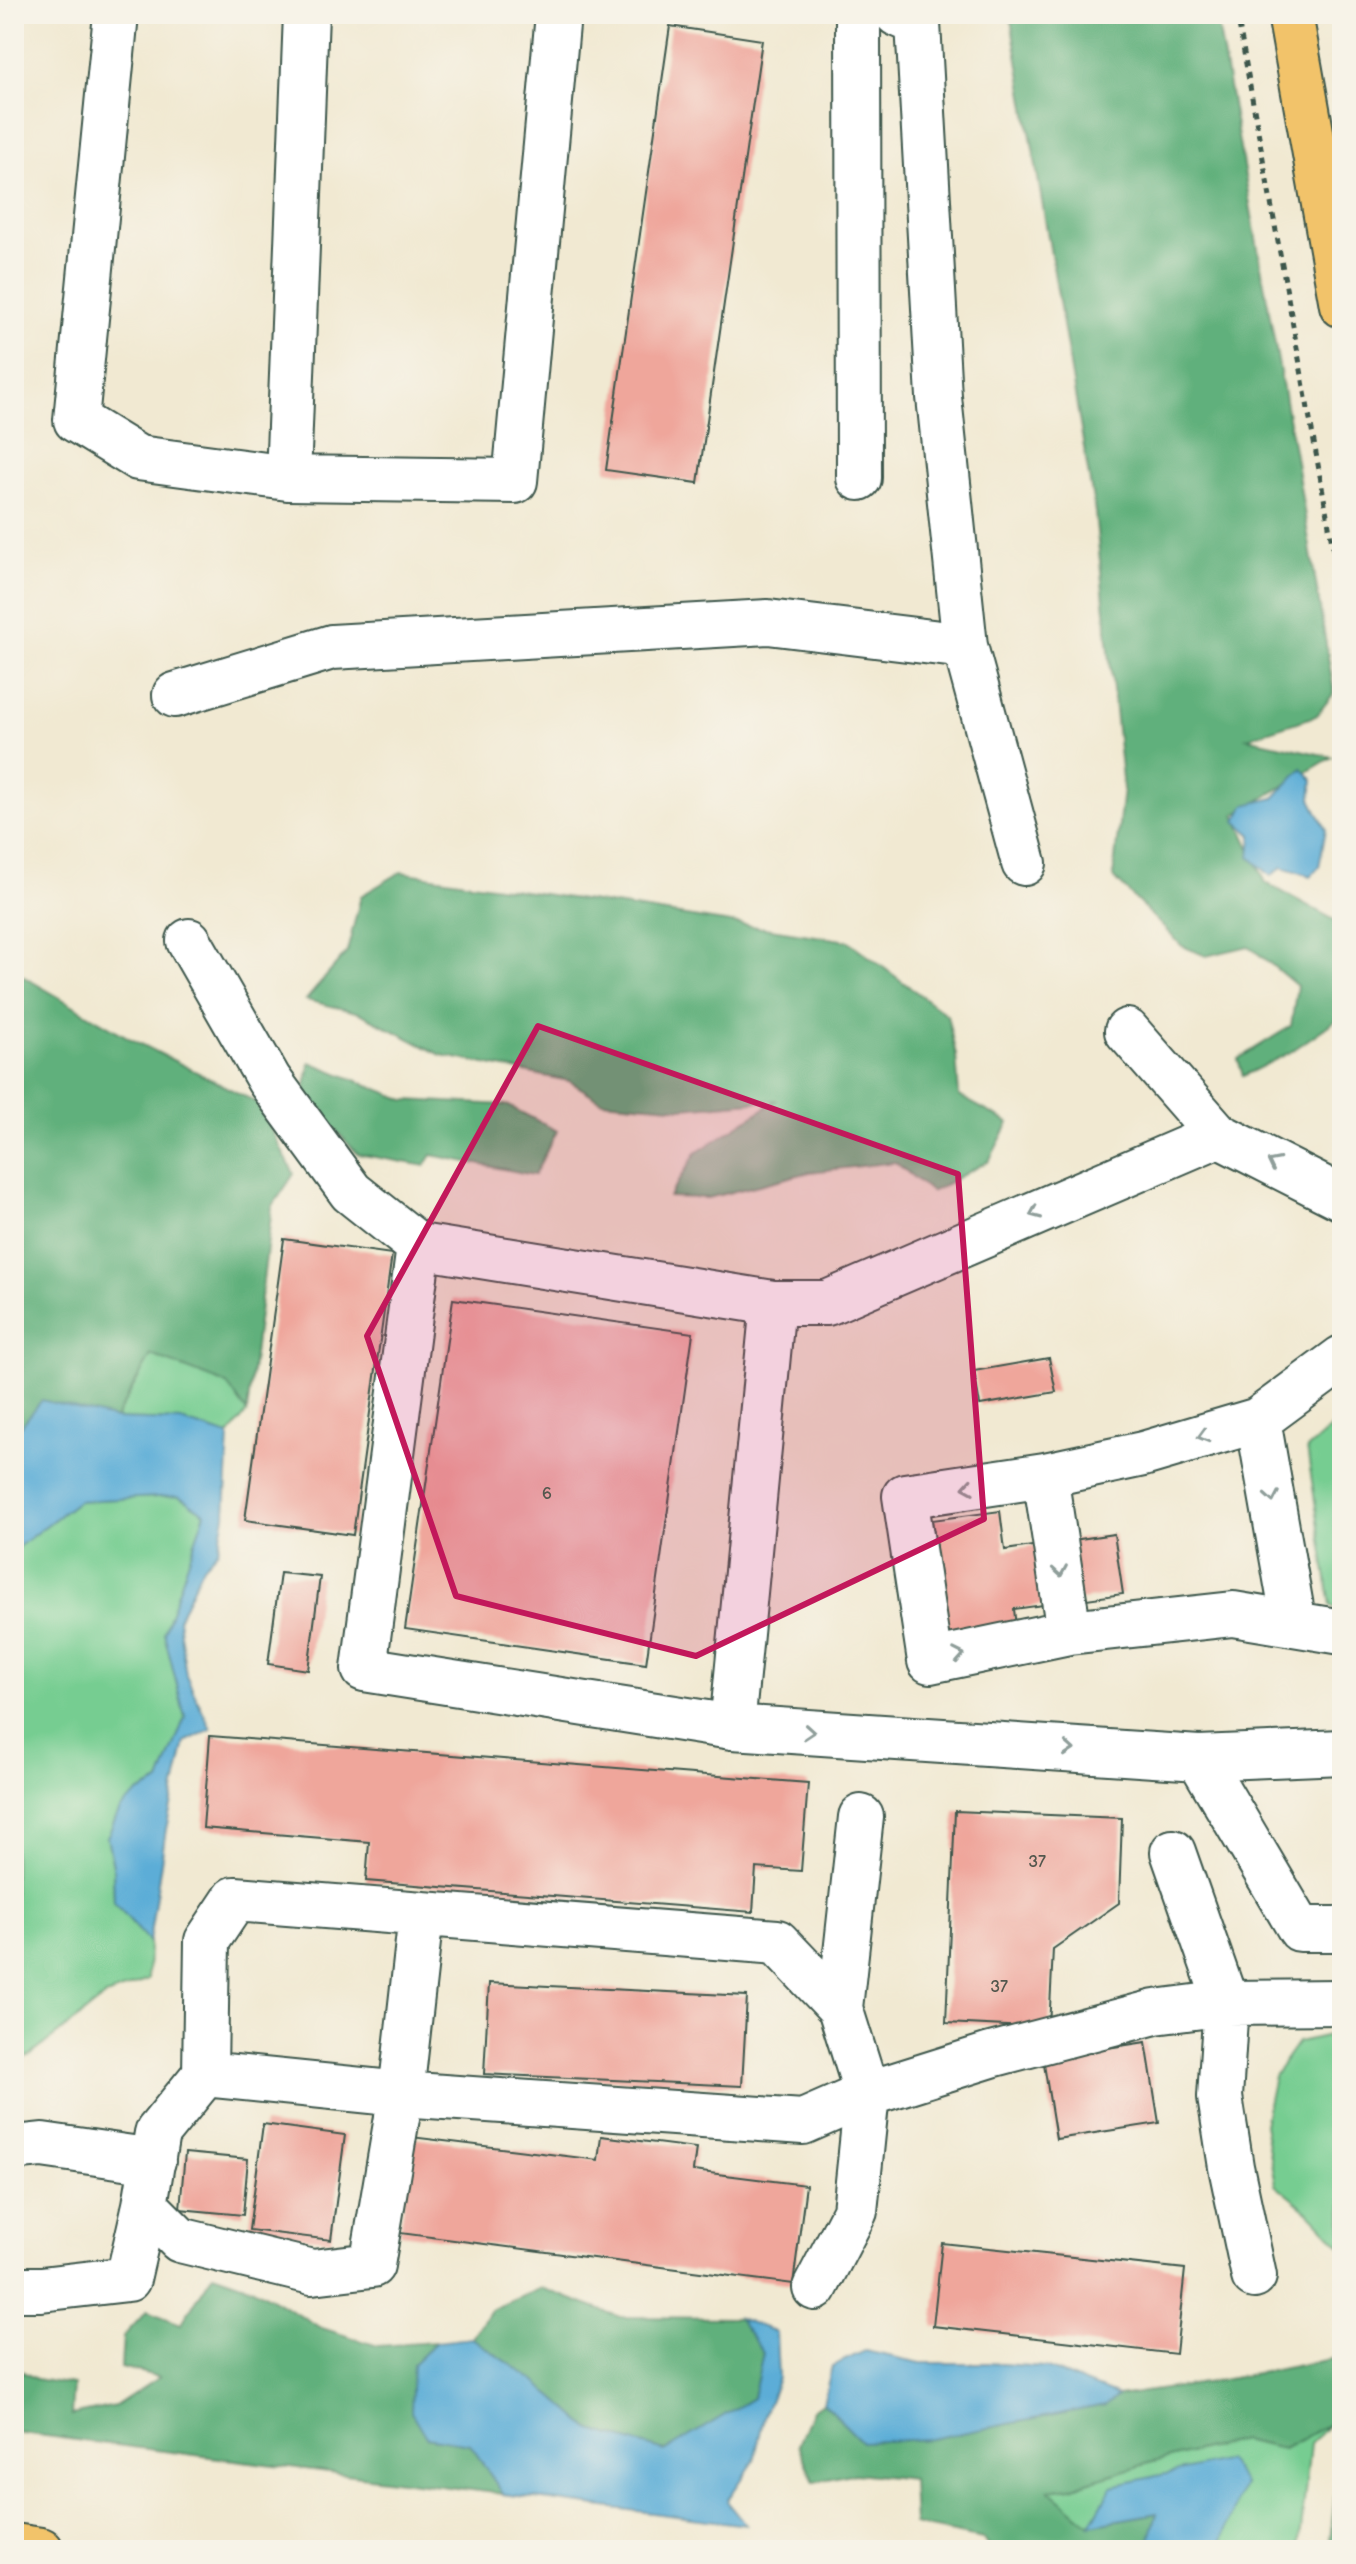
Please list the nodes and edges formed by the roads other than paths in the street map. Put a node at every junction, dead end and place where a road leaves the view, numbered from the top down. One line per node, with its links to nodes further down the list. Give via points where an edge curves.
1 (116, 14): 8 (lane, via 76,420 138,458)
2 (306, 14): 8 (lane)
3 (558, 14): 8 (lane, via 515,481)
4 (858, 14): 9 (lane)
5 (897, 14): 10 (lane, via 918,23 939,397)
6 (1290, 14): 7 (main road)
7 (1342, 305)
8 (288, 478)
9 (859, 478)
10 (965, 646): 11 (lane, via 768,622 332,647); 12 (lane)
11 (175, 695)
12 (1024, 863)
13 (189, 941): 17 (lane, via 269,1080 351,1192)
14 (1127, 1031): 15 (lane)
15 (1218, 1135): 16 (lane, one-way to 15); 18 (lane, one-way to 18, via 827,1303)
16 (1342, 1198)
17 (419, 1246): 18 (lane); 25 (lane, via 364,1669)
18 (773, 1303): 25 (lane)
19 (1342, 1358): 20 (lane)
20 (1258, 1420): 21 (lane, one-way to 21, via 1143,1454); 22 (lane, one-way to 22)
21 (1045, 1475): 23 (lane, one-way to 23); 23 (lane, one-way to 23, via 905,1496 930,1661)
22 (1294, 1624): 23 (lane, via 1233,1614); 24 (lane)
23 (1069, 1632)
24 (1342, 1632)
25 (732, 1727): 27 (lane, one-way to 27)
26 (1342, 1752): 27 (lane)
27 (1199, 1758): 31 (lane, via 1300,1929)
28 (861, 1817): 34 (lane)
29 (1173, 1852): 33 (lane)
30 (421, 1915): 34 (lane, via 777,1942); 35 (lane, via 235,1899 207,1941); 36 (lane)
31 (1342, 1929)
32 (1342, 2002): 33 (lane)
33 (1226, 2003): 37 (lane, via 1155,2012); 41 (lane, via 1220,2097)
34 (840, 2008): 37 (lane)
35 (205, 2074): 36 (lane); 39 (lane, via 157,2133)
36 (401, 2094): 37 (lane, via 803,2122); 40 (lane, via 372,2265 312,2272 180,2240)
37 (867, 2094): 42 (lane, via 855,2211)
38 (14, 2148): 39 (lane, via 42,2145)
39 (153, 2161): 40 (lane)
40 (145, 2205): 43 (lane, via 128,2279)
41 (1254, 2276)
42 (815, 2288)
43 (14, 2289)
44 (14, 2546): 45 (main road)
45 (41, 2550)

